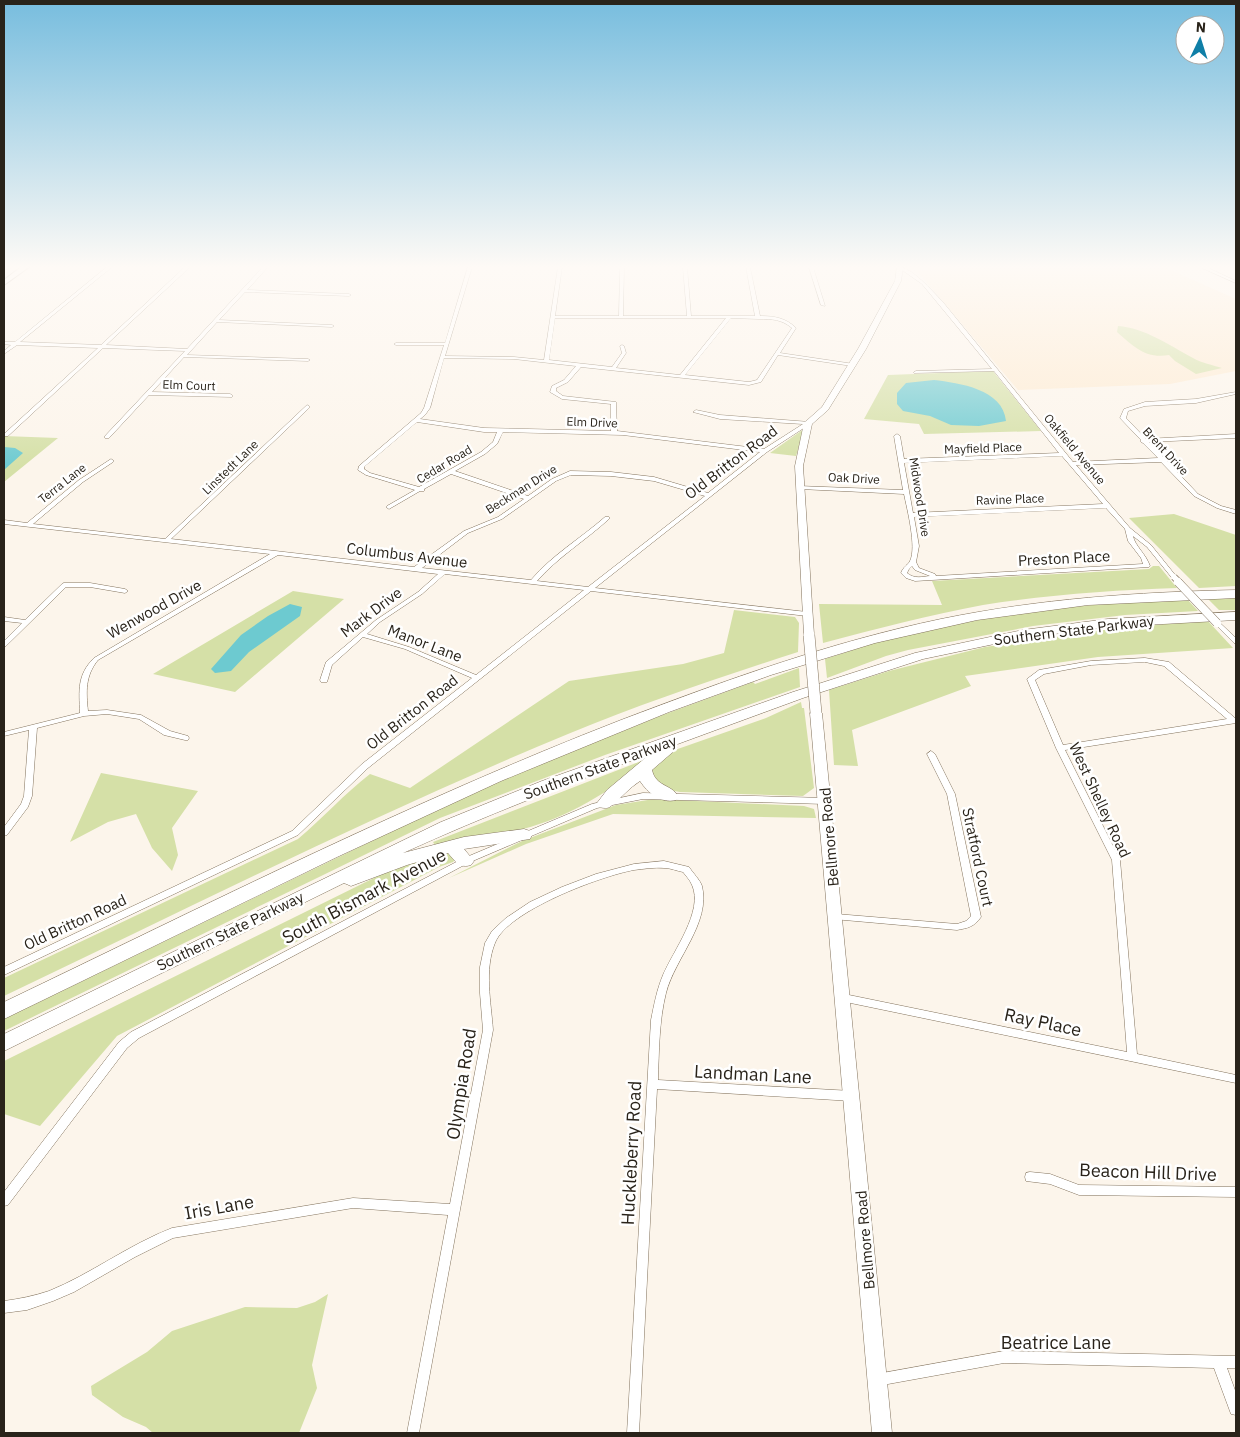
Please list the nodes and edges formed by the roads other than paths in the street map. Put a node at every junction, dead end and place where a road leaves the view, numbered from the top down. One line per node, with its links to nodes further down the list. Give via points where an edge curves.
1 (27, 334): 11 (street)
2 (115, 334): 14 (street)
3 (203, 334): 16 (street)
4 (449, 334): 13 (street)
5 (550, 334): 22 (street)
6 (716, 334): 28 (street)
7 (791, 334): 18 (street)
8 (869, 334): 23 (main road)
9 (966, 334): 26 (street, Oakfield Avenue)
10 (4, 343): 11 (street)
11 (16, 343): 14 (street); 17 (street)
12 (396, 344): 13 (street)
13 (446, 344): 20 (street)
14 (102, 346): 16 (street); 38 (street)
15 (622, 346): 25 (street, via 624,353)
16 (189, 350): 19 (street)
17 (4, 353)
18 (778, 354): 23 (street); 28 (street, via 759,380 742,384)
19 (184, 356): 21 (street); 30 (street)
20 (442, 357): 22 (street, via 502,357); 34 (street, via 427,408)
21 (308, 360)
22 (546, 362): 24 (street)
23 (852, 364): 35 (main road, via 825,408)
24 (579, 366): 25 (street); 37 (street, via 566,381 554,387 553,392 570,398 614,403)
25 (613, 369): 28 (street)
26 (995, 370): 27 (street); 44 (street, Oakfield Avenue)
27 (916, 372)
28 (681, 377)
29 (1236, 392): 42 (street, Brent Drive, via 1196,401 1136,406 1124,413 1123,418)
30 (148, 393): 31 (street, Elm Court); 41 (street)
31 (230, 396)
32 (307, 407): 63 (street, Linstedt Lane)
33 (696, 412): 35 (street)
34 (417, 420): 36 (street, Elm Drive, via 461,428); 51 (street, via 361,466 361,470)
35 (808, 424): 43 (street, Old Britton Road); 50 (main road, Bellmore Road, via 800,458)
36 (501, 430): 37 (street, Elm Drive); 49 (street, Cedar Road, via 492,447)
37 (614, 433): 43 (street, Elm Drive)
38 (6, 435)
39 (898, 436): 47 (street, Midwood Drive)
40 (1236, 436): 42 (street)
41 (107, 437)
42 (1143, 441): 45 (street, Brent Drive)
43 (765, 451): 53 (street, Old Britton Road)
44 (1064, 454): 47 (street, Mayfield Place); 48 (street, Oakfield Avenue)
45 (1161, 460): 48 (street); 57 (street, Brent Drive, via 1196,495)
46 (110, 461): 61 (street, Terra Lane)
47 (902, 461): 52 (street, Midwood Drive)
48 (1072, 464): 56 (street, Oakfield Avenue)
49 (451, 472): 51 (street, Cedar Road); 54 (street)
50 (800, 486): 52 (street, Oak Drive); 73 (main road, Bellmore Road)
51 (422, 490): 55 (street, Cedar Road)
52 (907, 492): 58 (street, Midwood Drive)
53 (709, 495): 54 (street, Beckman Drive, via 654,479 582,472 562,476); 70 (street, Old Britton Road)
54 (528, 498): 66 (street, Beckman Drive, via 500,518 466,532)
55 (389, 506)
56 (1108, 506): 58 (street, Ravine Place); 62 (street, Oakfield Avenue)
57 (1236, 512)
58 (912, 514): 65 (street, Midwood Drive, via 916,546)
59 (607, 518): 69 (street, via 549,564)
60 (4, 522): 61 (street, Columbus Avenue)
61 (29, 524): 63 (street, Columbus Avenue)
62 (1128, 529): 68 (street, Preston Place, via 1147,566); 78 (street, Oakfield Avenue, bridge, via 1149,546)
63 (167, 540): 64 (street, Columbus Avenue)
64 (277, 553): 66 (street, Columbus Avenue); 82 (street, Wenwood Drive, via 96,659 85,672 83,680)
65 (913, 562): 68 (street, via 923,572); 68 (street, Midwood Drive, via 904,571 908,577)
66 (416, 569): 67 (street, Columbus Avenue)
67 (444, 572): 69 (street, Columbus Avenue); 77 (street, Mark Drive)
68 (939, 576)
69 (533, 582): 70 (street, Columbus Avenue)
70 (592, 589): 73 (street, Columbus Avenue); 80 (street, Old Britton Road)
71 (125, 591): 76 (street, via 90,585 64,585)
72 (1236, 594): 103 (highway, Southern State Parkway, via 1127,598 995,612 867,640 769,671 633,721 428,808)
73 (807, 614): 92 (main road, Bellmore Road, bridge)
74 (1236, 616): 85 (highway, Southern State Parkway, via 1079,626 960,646 891,664)
75 (4, 619): 76 (street)
76 (26, 622): 79 (street)
77 (362, 635): 80 (street, Manor Lane, via 407,648); 81 (street, Mark Drive, via 329,664)
78 (1236, 642)
79 (4, 645)
80 (478, 678): 101 (street, Old Britton Road, via 354,775 295,833)
81 (324, 680)
82 (84, 714): 84 (street); 87 (street, via 133,714 170,734)
83 (1235, 720): 88 (street); 88 (street, West Shelley Road, via 1166,664 1145,660 1092,663 1042,672 1031,679)
84 (32, 728): 86 (street); 94 (street, via 28,796 25,806)
85 (698, 731): 90 (highway, via 659,753); 99 (highway, Southern State Parkway, via 548,785 447,826)
86 (4, 734)
87 (186, 738)
88 (1060, 748): 105 (street, West Shelley Road, via 1116,860)
89 (931, 754): 100 (street, Stratford Court, via 951,794 976,917 969,924 957,928)
90 (644, 769): 91 (highway, via 652,787); 93 (highway, via 611,794)
91 (670, 796): 92 (street, South Bismark Avenue); 93 (street, South Bismark Avenue, via 631,797)
92 (826, 801): 100 (main road, Bellmore Road)
93 (605, 803): 95 (street, South Bismark Avenue)
94 (4, 833)
95 (524, 835): 96 (highway); 97 (street, South Bismark Avenue)
96 (451, 846): 97 (highway); 99 (highway, via 402,860)
97 (465, 861): 111 (street, South Bismark Avenue, via 135,1035 123,1045)
98 (697, 884): 107 (street, Huckleberry Road, via 696,921 661,993 656,1020); 112 (street, Olympia Road, via 692,874 680,867 660,864 632,867 595,877 528,907 496,932 489,946 486,973 488,1030)
99 (284, 904): 104 (highway, Southern State Parkway)
100 (836, 918): 102 (main road, Bellmore Road)
101 (4, 970)
102 (844, 998): 105 (street, Ray Place); 108 (main road, Bellmore Road)
103 (4, 1011)
104 (4, 1043)
105 (1132, 1057): 106 (street, Ray Place)
106 (1236, 1079)
107 (653, 1084): 108 (street, Landman Lane); 119 (street, Huckleberry Road)
108 (852, 1096): 116 (main road, Bellmore Road)
109 (1030, 1177): 110 (street, Beacon Hill Drive, via 1050,1179 1079,1190)
110 (1236, 1192)
111 (4, 1201)
112 (455, 1210): 113 (street, Iris Lane, via 353,1203 172,1234 148,1242 62,1291); 118 (street, Olympia Road)
113 (4, 1307)
114 (1218, 1362): 115 (street, Beatrice Lane); 116 (street, Beatrice Lane, via 1004,1357); 117 (street)
115 (1236, 1362)
116 (877, 1380): 120 (main road, Bellmore Road)
117 (1236, 1409)
118 (413, 1433)
119 (633, 1433)
120 (882, 1433)

